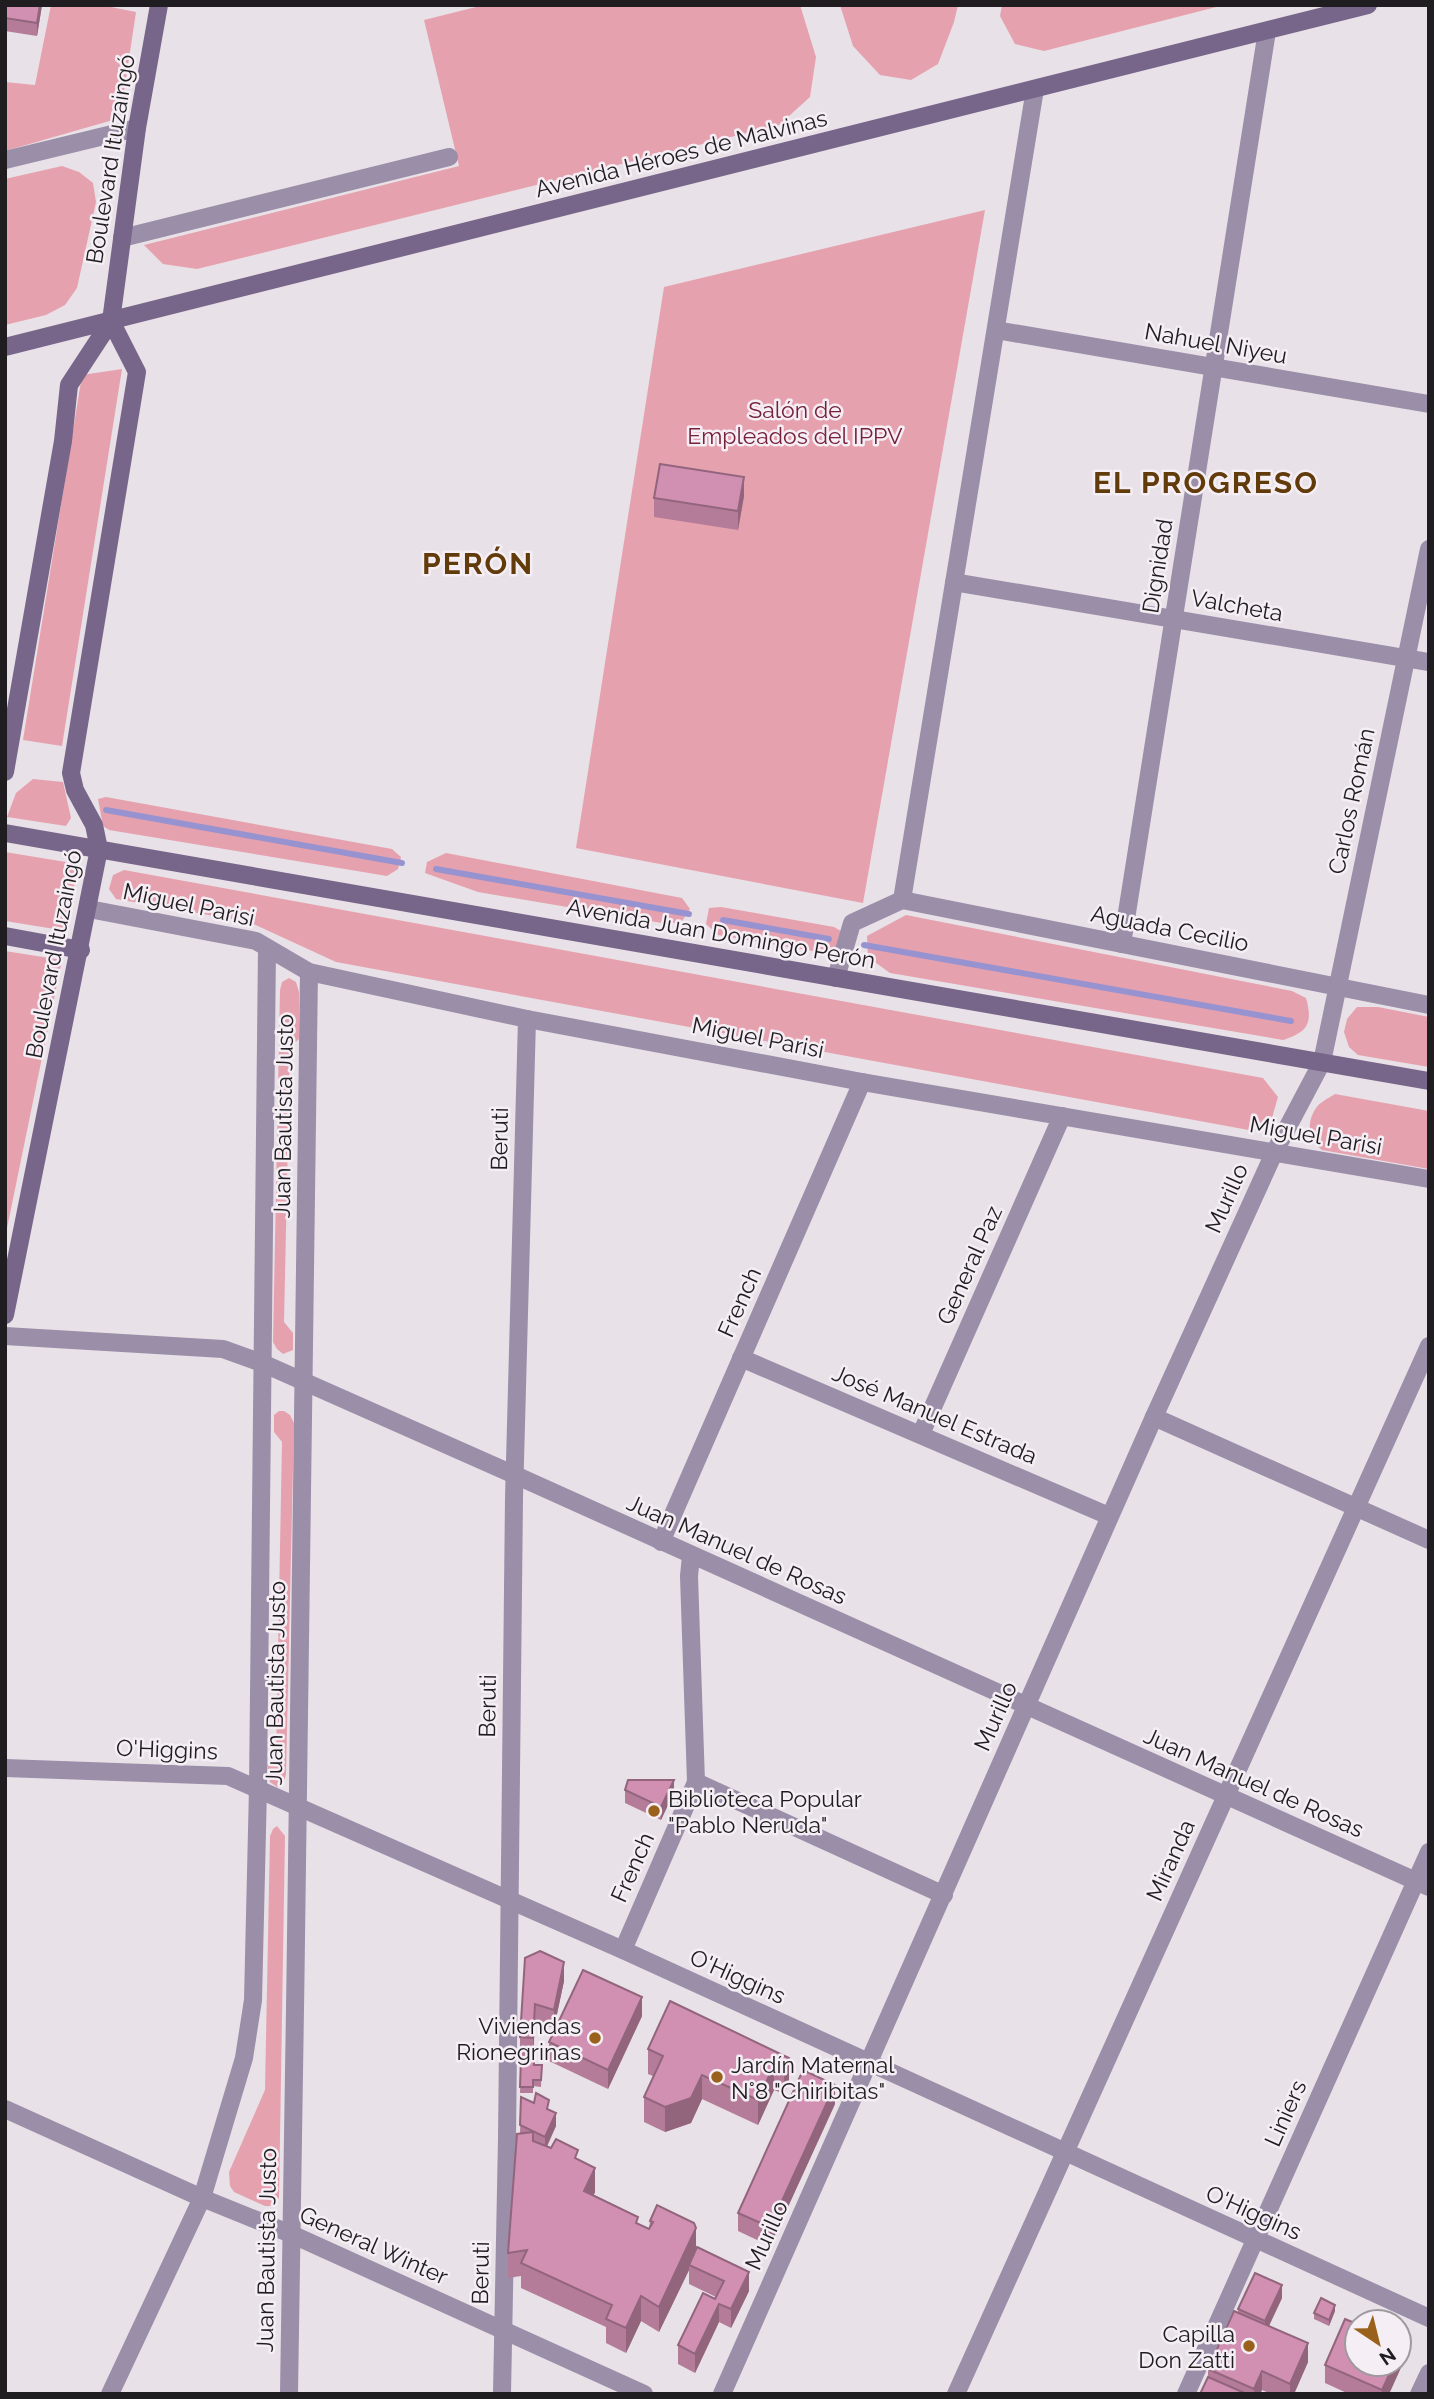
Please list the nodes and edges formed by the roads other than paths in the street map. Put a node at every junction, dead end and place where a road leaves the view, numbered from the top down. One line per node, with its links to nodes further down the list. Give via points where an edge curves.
1 (1368, 5): 3 (main road, Avenida Héroes de Malvinas)
2 (155, 6): 5 (main road, Boulevard Ituzaingó)
3 (1267, 31): 4 (main road, Avenida Héroes de Malvinas); 12 (street, Dignidad)
4 (1035, 89): 9 (main road, Avenida Héroes de Malvinas); 10 (street)
5 (137, 128): 7 (street); 8 (main road, Boulevard Ituzaingó)
6 (449, 157): 8 (street)
7 (5, 160)
8 (122, 238): 9 (main road, Boulevard Ituzaingó)
9 (111, 321): 11 (main road, Avenida Héroes de Malvinas); 19 (main road, Boulevard Ituzaingó, via 69,385); 21 (main road, Boulevard Ituzaingó, via 137,372 71,773 94,825)
10 (996, 330): 12 (street, Nahuel Niyeu); 15 (street)
11 (5, 347)
12 (1214, 367): 13 (street, Nahuel Niyeu); 16 (street, Dignidad)
13 (1429, 404)
14 (1429, 549): 17 (street, Carlos Román)
15 (954, 582): 16 (street, Valcheta); 22 (street)
16 (1174, 619): 17 (street, Valcheta); 25 (street, Dignidad)
17 (1406, 658): 18 (street, Valcheta); 30 (street, Carlos Román)
18 (1429, 662)
19 (5, 772)
20 (5, 833): 21 (main road, Avenida Juan Domingo Perón)
21 (99, 849): 23 (main road, Boulevard Ituzaingó); 29 (main road, Avenida Juan Domingo Perón)
22 (902, 900): 25 (street, Aguada Cecilio); 29 (street, via 852,923)
23 (89, 909): 26 (street, Miguel Parisi, via 256,941); 27 (main road, Boulevard Ituzaingó)
24 (5, 936): 27 (main road)
25 (1122, 944): 30 (street, Aguada Cecilio)
26 (267, 948): 28 (street, Miguel Parisi); 43 (street, Juan Bautista Justo)
27 (81, 950): 39 (main road, Boulevard Ituzaingó)
28 (309, 972): 32 (street, Miguel Parisi); 44 (street, Juan Bautista Justo)
29 (836, 978): 33 (main road, Avenida Juan Domingo Perón)
30 (1338, 987): 31 (street, Aguada Cecilio); 33 (street, Carlos Román)
31 (1429, 1005)
32 (527, 1019): 35 (street, Miguel Parisi); 47 (street, Beruti)
33 (1322, 1062): 34 (main road, Avenida Juan Domingo Perón); 37 (street, Murillo)
34 (1429, 1081)
35 (862, 1082): 36 (street, Miguel Parisi); 42 (street, French)
36 (1062, 1116): 37 (street, Miguel Parisi); 46 (street, General Paz)
37 (1274, 1153): 38 (street, Miguel Parisi); 45 (street, Murillo)
38 (1429, 1179)
39 (6, 1306)
40 (5, 1336): 43 (street, Juan Manuel de Rosas, via 223,1349)
41 (1429, 1346): 48 (street, Miranda)
42 (741, 1358): 46 (street, José Manuel Estrada); 51 (street, French)
43 (262, 1363): 44 (street, Juan Manuel de Rosas); 56 (street, Juan Bautista Justo)
44 (305, 1381): 47 (street, Juan Manuel de Rosas); 58 (street, Juan Bautista Justo)
45 (1154, 1417): 48 (street); 49 (street, Murillo)
46 (921, 1434): 49 (street, José Manuel Estrada)
47 (515, 1475): 51 (street, Juan Manuel de Rosas); 62 (street, Beruti)
48 (1357, 1508): 50 (street); 57 (street, Miranda)
49 (1110, 1516): 53 (street, Murillo)
50 (1429, 1540)
51 (661, 1542): 52 (street, Juan Manuel de Rosas)
52 (691, 1556): 53 (street, Juan Manuel de Rosas); 55 (street, French)
53 (1027, 1706): 57 (street, Juan Manuel de Rosas); 61 (street, Murillo)
54 (5, 1768): 56 (street, O'Higgins, via 228,1776)
55 (696, 1782): 61 (street); 63 (street, French)
56 (258, 1788): 58 (street, O'Higgins); 67 (street, Juan Bautista Justo, via 253,2000 244,2058)
57 (1226, 1796): 60 (street, Juan Manuel de Rosas); 66 (street, Miranda)
58 (297, 1807): 62 (street, O'Higgins); 68 (street, Juan Bautista Justo)
59 (1429, 1852): 60 (street, Liniers)
60 (1422, 1884): 69 (street, Liniers)
61 (944, 1895): 64 (street, Murillo)
62 (509, 1901): 63 (street, O'Higgins); 71 (street, Beruti)
63 (622, 1950): 64 (street, O'Higgins)
64 (870, 2062): 66 (street, O'Higgins); 77 (street, Murillo)
65 (5, 2109): 67 (street, General Winter)
66 (1065, 2153): 69 (street, O'Higgins); 78 (street, Miranda)
67 (202, 2198): 68 (street, General Winter); 73 (street, Juan Bautista Justo)
68 (291, 2234): 71 (street, General Winter); 74 (street, Juan Bautista Justo)
69 (1255, 2240): 70 (street, O'Higgins); 79 (street, Liniers)
70 (1429, 2318)
71 (504, 2330): 75 (street, Beruti); 76 (street, General Winter)
72 (1429, 2373): 80 (street)
73 (110, 2394)
74 (289, 2394)
75 (502, 2394)
76 (644, 2394)
77 (722, 2394)
78 (956, 2394)
79 (1186, 2394)
80 (1419, 2394)

